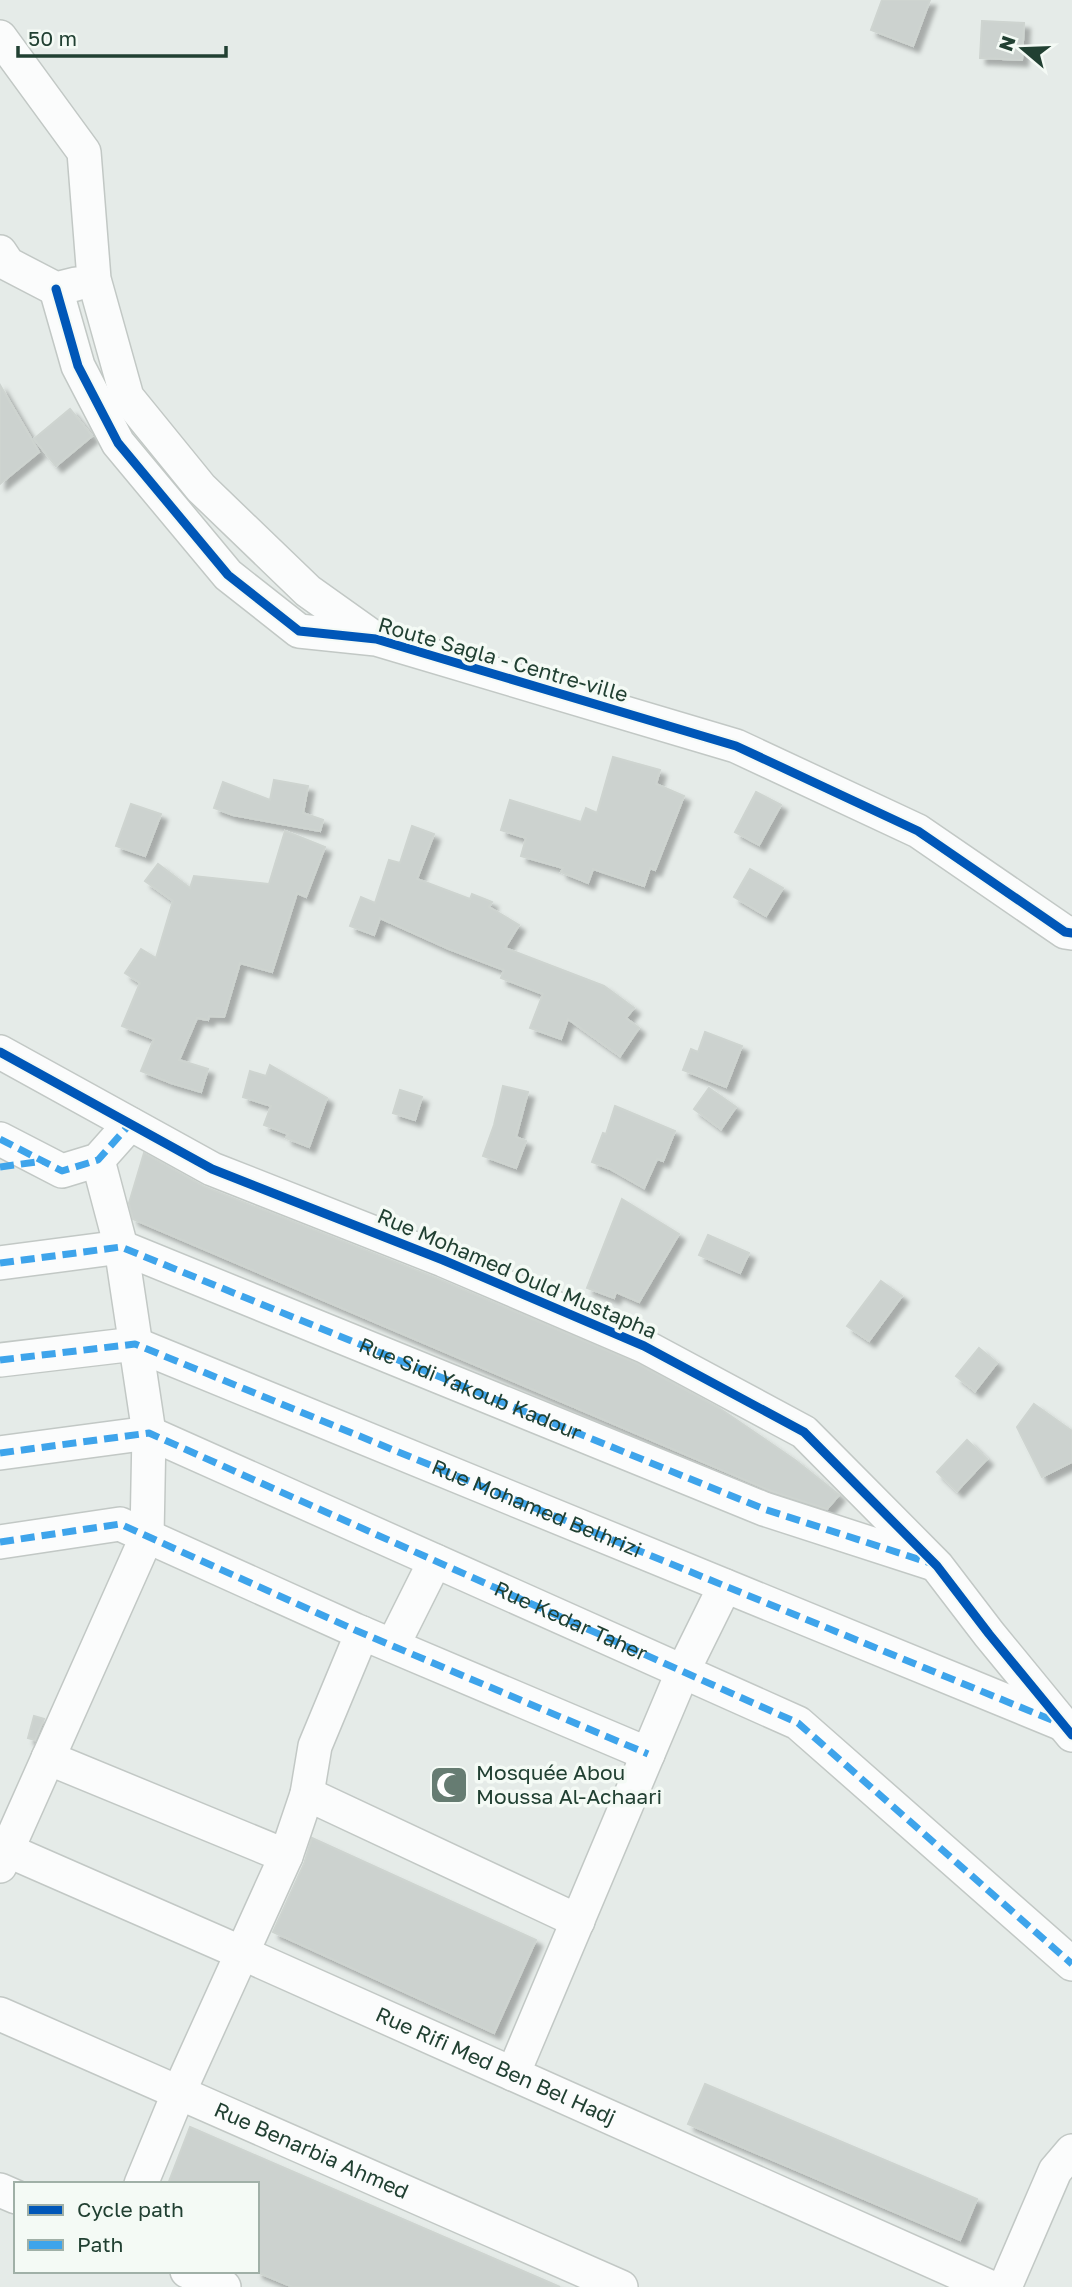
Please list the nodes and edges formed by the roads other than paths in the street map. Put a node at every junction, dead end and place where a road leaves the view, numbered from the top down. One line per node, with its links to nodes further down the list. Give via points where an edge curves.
1 (0, 37): 3 (street, Route Sagla - Centre-ville, via 84,152)
2 (0, 252): 4 (street, via 8,264)
3 (94, 279): 4 (street); 5 (street, Route Sagla - Centre-ville, via 127,397 211,498 308,591)
4 (56, 289): 5 (street, Route Sagla - Centre-ville, via 78,366 118,443 228,575 299,631)
5 (376, 639): 6 (street, Route Sagla - Centre-ville, via 736,746 918,831)
6 (1072, 933)
7 (0, 1052): 8 (street, Rue Mohamed Ould Mustapha)
8 (130, 1124): 10 (street); 22 (street, Rue Mohamed Ould Mustapha, via 212,1169 644,1346 804,1432)
9 (0, 1139): 11 (street)
10 (98, 1160): 11 (street, via 62,1171); 13 (street)
11 (43, 1161): 12 (street)
12 (0, 1167)
13 (121, 1247): 14 (street); 15 (street); 22 (street, Rue Sidi Yakoub Kadour, via 764,1509)
14 (0, 1264)
15 (135, 1345): 16 (street, Rue Mohamed Belhrizi); 17 (street); 23 (street, Rue Mohamed Belhrizi)
16 (0, 1360)
17 (149, 1433): 18 (street); 19 (street); 21 (street, Rue Kedar Taher)
18 (0, 1453)
19 (147, 1536): 20 (street, via 120,1524); 24 (street); 29 (street)
20 (0, 1542)
21 (435, 1560): 25 (street); 26 (street, Rue Kedar Taher)
22 (937, 1566): 27 (street, Rue Mohamed Ould Mustapha)
23 (725, 1586): 26 (street); 27 (street, Rue Mohamed Belhrizi)
24 (362, 1633): 25 (street); 30 (street, via 315,1746)
25 (393, 1646): 28 (street)
26 (683, 1671): 28 (street); 35 (street, Rue Kedar Taher, via 799,1723)
27 (1068, 1730)
28 (648, 1755): 33 (street)
29 (48, 1758): 31 (street); 32 (street)
30 (307, 1794): 32 (street); 33 (street)
31 (2, 1854): 34 (street, Rue Rifi Med Ben Bel Hadj)
32 (286, 1856): 34 (street)
33 (578, 1921): 37 (street)
34 (242, 1953): 37 (street, Rue Rifi Med Ben Bel Hadj); 38 (street)
35 (1072, 1964)
36 (0, 2014): 38 (street, Rue Benarbia Ahmed)
37 (513, 2074): 44 (street, Rue Rifi Med Ben Bel Hadj)
38 (179, 2092): 40 (street); 43 (street, Rue Benarbia Ahmed)
39 (1072, 2151): 45 (street, via 1055,2171)
40 (142, 2182)
41 (192, 2273): 42 (street)
42 (224, 2287)
43 (621, 2287)
44 (990, 2287)
45 (1005, 2287)

